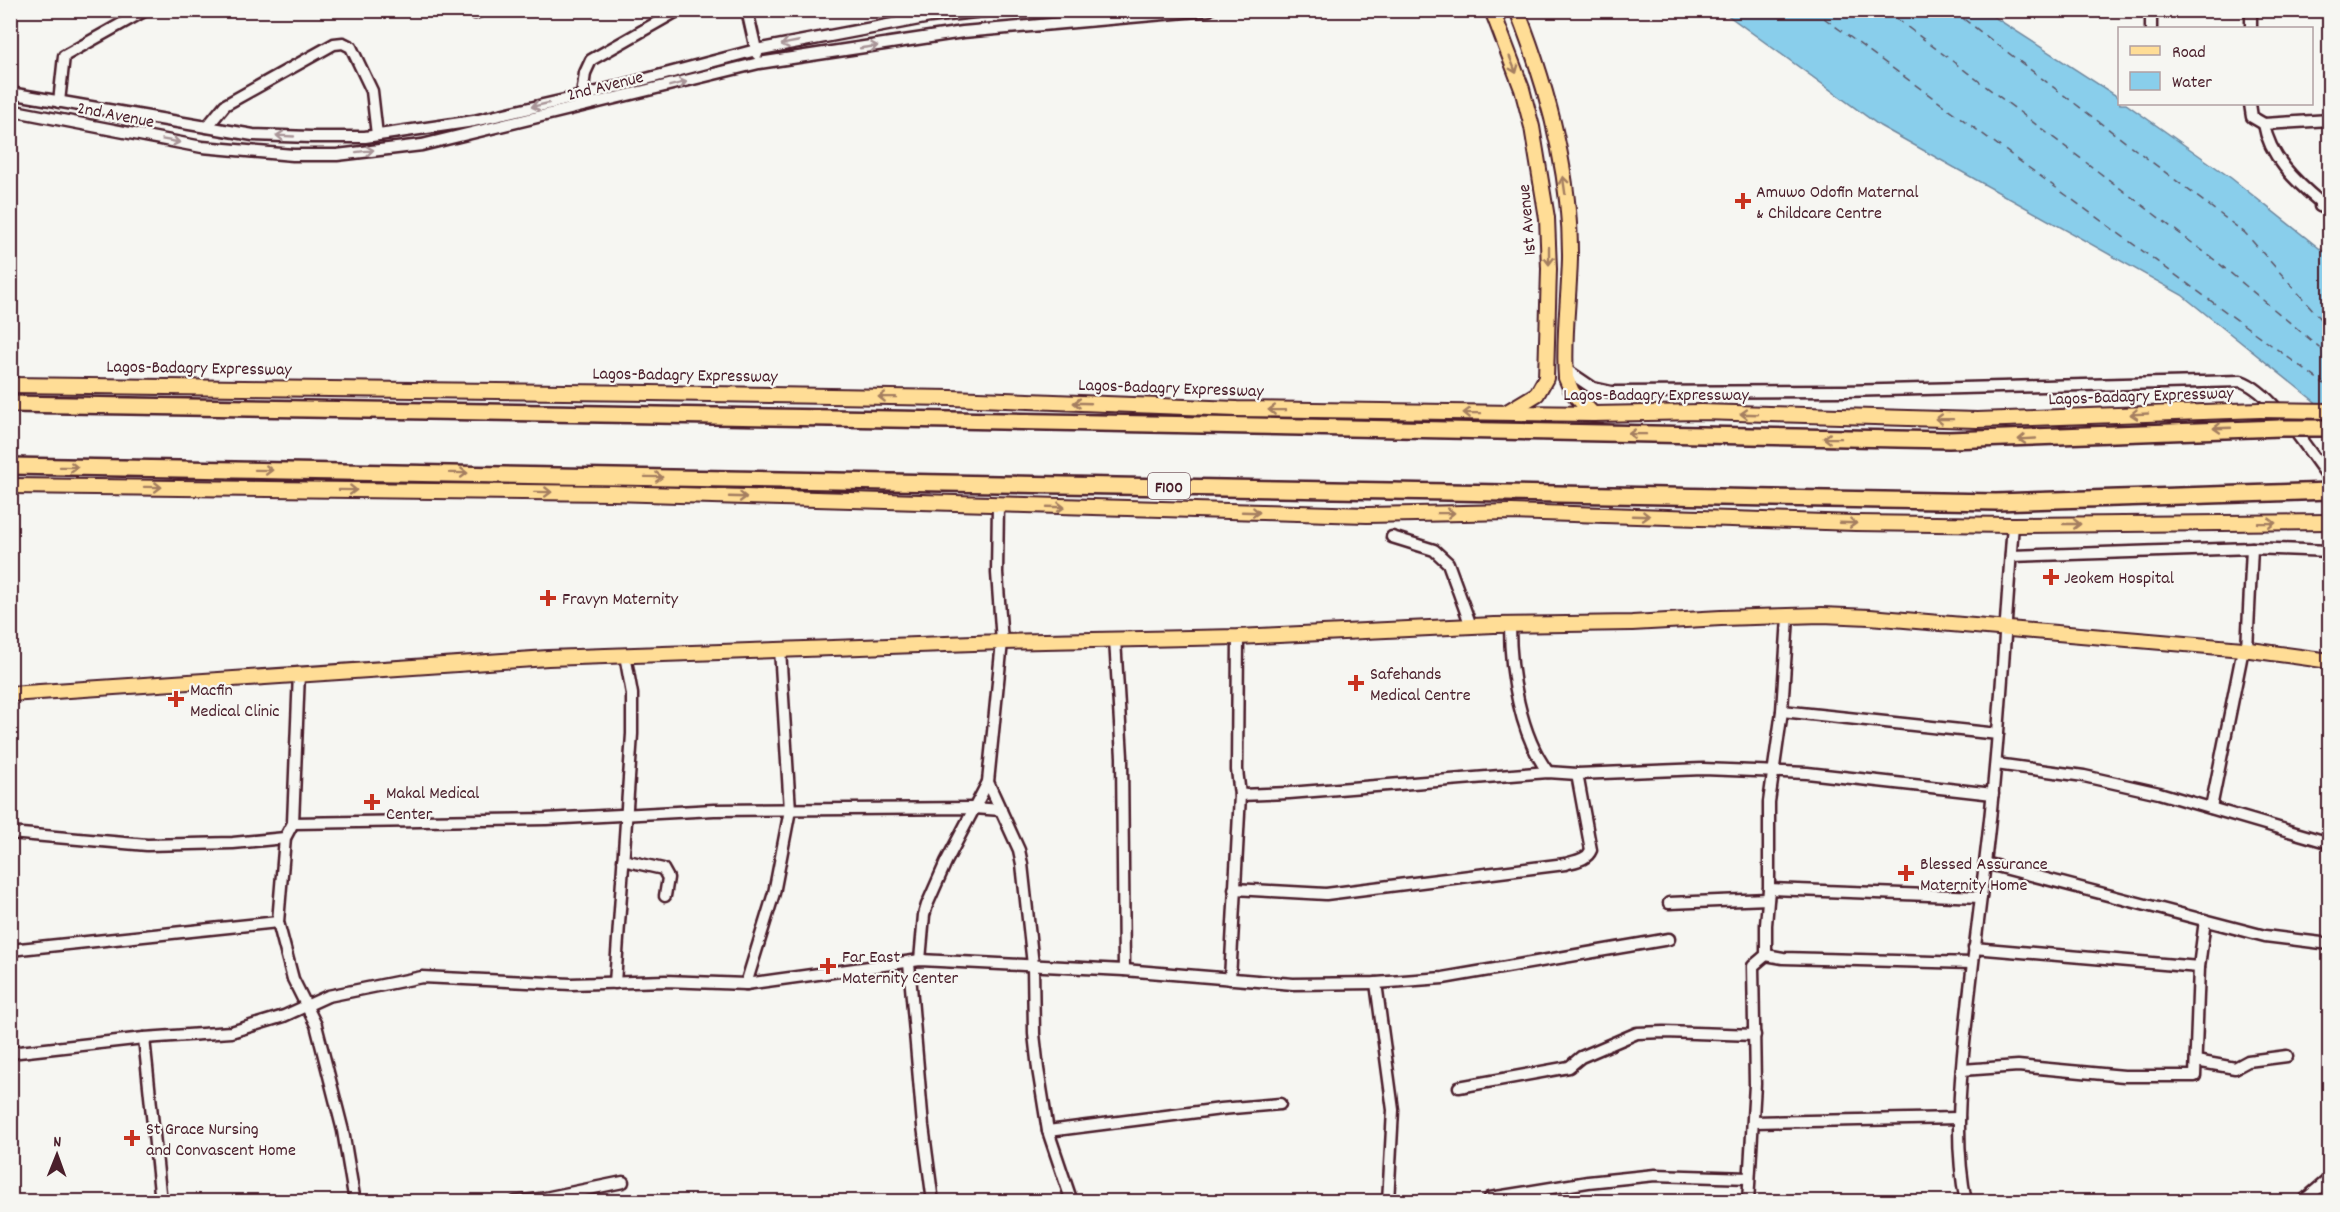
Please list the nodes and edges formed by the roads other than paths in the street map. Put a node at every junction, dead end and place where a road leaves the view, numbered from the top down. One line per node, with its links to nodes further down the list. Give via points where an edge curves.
1 (147, 10): 19 (street, via 64,56)
2 (472, 10): 3 (street)
3 (483, 10)
4 (679, 10): 18 (street, via 591,60)
5 (747, 10): 15 (street)
6 (993, 10): 12 (street, 2nd Avenue)
7 (1209, 10): 16 (street, 2nd Avenue, one-way to 7, via 974,31)
8 (1492, 10): 31 (main road, 1st Avenue, one-way to 31, via 1517,73 1532,127 1549,236 1546,378 1537,394)
9 (1517, 10): 27 (main road, one-way to 9, via 1570,258 1566,197 1551,110)
10 (2151, 10): 13 (street)
11 (2251, 10): 14 (street)
12 (940, 13): 15 (street, 2nd Avenue, one-way to 15)
13 (2151, 27)
14 (2251, 27)
15 (756, 50): 16 (street); 18 (street, 2nd Avenue)
16 (759, 63): 21 (street, 2nd Avenue, one-way to 16, via 202,147 283,155 337,155 422,145)
17 (10, 93): 19 (street, 2nd Avenue)
18 (582, 96): 25 (street, 2nd Avenue, one-way to 25, via 474,121)
19 (59, 102): 24 (street, 2nd Avenue)
20 (2250, 105): 23 (street, via 2252,117)
21 (10, 110)
22 (2330, 120): 23 (street)
23 (2264, 124): 26 (street, via 2267,141 2276,154 2320,206)
24 (207, 127): 25 (street, 2nd Avenue, one-way to 24, via 253,135); 25 (street, via 225,105 334,44 343,43 351,47 372,91)
25 (377, 135)
26 (2330, 210)
27 (1565, 369): 32 (main road, via 1572,392); 36 (street, via 1593,388 1611,392 1844,391 2241,381 2256,387 2269,400)
28 (10, 385): 31 (main road, Lagos-Badagry Expressway, one-way to 28, via 1237,409 951,398)
29 (10, 404): 33 (highway, Lagos-Badagry Expressway, one-way to 29, bridge, via 1949,440)
30 (2330, 411): 32 (main road, Lagos-Badagry Expressway, one-way to 32, bridge, via 1977,420 1701,412)
31 (1506, 413): 32 (main road, Lagos-Badagry Expressway)
32 (1593, 414)
33 (2330, 428)
34 (10, 466): 36 (highway, F100, one-way to 36, via 1996,502)
35 (10, 486): 37 (main road, one-way to 37, via 612,493)
36 (2329, 487)
37 (998, 505): 39 (main road, one-way to 39, via 1367,515 1512,512); 50 (street)
38 (2329, 522): 39 (main road, one-way to 38)
39 (2013, 525): 43 (street)
40 (1392, 537): 45 (street, via 1434,550 1448,563)
41 (2252, 548): 42 (street); 43 (street); 52 (street)
42 (2326, 553)
43 (2011, 556): 47 (street)
44 (1788, 617): 46 (main road); 47 (main road, via 1870,617); 57 (street)
45 (1471, 626): 46 (main road); 48 (main road)
46 (1510, 626): 60 (street, via 1511,664 1521,711)
47 (2005, 629): 52 (main road); 58 (street)
48 (1238, 637): 49 (main road); 65 (street)
49 (1115, 639): 50 (main road); 93 (street, via 1122,757)
50 (1002, 642): 51 (main road); 63 (street)
51 (780, 649): 53 (main road); 68 (street)
52 (2245, 650): 54 (main road); 67 (street)
53 (625, 655): 55 (main road); 70 (street, via 632,694)
54 (2330, 661)
55 (299, 673): 56 (main road); 71 (street)
56 (10, 694)
57 (1782, 711): 58 (street); 61 (street)
58 (1998, 734): 59 (street)
59 (1996, 764): 64 (street); 67 (street, via 2084,776)
60 (1548, 772): 62 (street); 65 (street)
61 (1772, 773): 62 (street, via 1703,769); 64 (street, via 1807,773); 78 (street)
62 (1577, 774): 77 (street, via 1592,850 1583,859 1326,894)
63 (988, 782): 66 (street); 69 (street)
64 (1993, 794): 76 (street)
65 (1240, 795): 77 (street)
66 (974, 808): 68 (street); 69 (street); 89 (street, via 936,881 924,915)
67 (2211, 808): 74 (street)
68 (790, 810): 70 (street); 97 (street, via 774,893)
69 (1001, 810): 91 (street, via 1022,864)
70 (627, 814): 71 (street); 75 (street)
71 (293, 823): 73 (street)
72 (10, 832): 73 (street, via 147,845)
73 (285, 838): 83 (street)
74 (2330, 843)
75 (623, 860): 79 (street, via 663,869 668,878); 95 (street)
76 (1985, 863): 80 (street); 82 (street)
77 (1234, 889): 94 (street)
78 (1769, 894): 80 (street); 81 (street); 88 (street)
79 (665, 896)
80 (1981, 897): 86 (street)
81 (1669, 903)
82 (2205, 920): 85 (street, via 2265,936); 92 (street)
83 (279, 922): 87 (street); 98 (street, via 294,979)
84 (1669, 939): 96 (street, via 1443,978)
85 (2330, 944)
86 (1974, 948): 90 (street); 92 (street)
87 (10, 950)
88 (1766, 955): 90 (street); 99 (street, via 1753,966)
89 (915, 962): 91 (street); 97 (street); 117 (street, via 922,1126)
90 (1972, 963): 104 (street)
91 (1033, 965): 93 (street); 109 (street, via 1034,1034)
92 (2199, 967): 103 (street)
93 (1125, 970): 94 (street)
94 (1230, 979): 96 (street, via 1293,984)
95 (615, 983): 97 (street); 98 (street, via 422,977 328,996)
96 (1376, 983): 119 (street, via 1393,1110)
97 (746, 984)
98 (308, 1007): 100 (street, via 231,1032); 115 (street, via 343,1131)
99 (1755, 1035): 105 (street, via 1637,1034 1581,1057 1569,1067); 108 (street)
100 (144, 1038): 101 (street); 114 (street)
101 (10, 1053)
102 (2287, 1056): 103 (street, via 2248,1061 2235,1068)
103 (2196, 1061): 104 (street, via 2196,1074 2190,1076 2124,1076 2018,1066)
104 (1962, 1070): 107 (street)
105 (1459, 1088)
106 (1280, 1104): 109 (street)
107 (1959, 1118): 108 (street); 121 (street)
108 (1754, 1122): 110 (street)
109 (1048, 1131): 118 (street)
110 (1749, 1178): 113 (street, via 1655,1175); 120 (street)
111 (2330, 1178): 122 (street)
112 (623, 1182): 116 (street)
113 (1490, 1198)
114 (161, 1202)
115 (356, 1202)
116 (515, 1202)
117 (933, 1202)
118 (1072, 1202)
119 (1388, 1202)
120 (1748, 1202)
121 (1966, 1202)
122 (2302, 1202)

